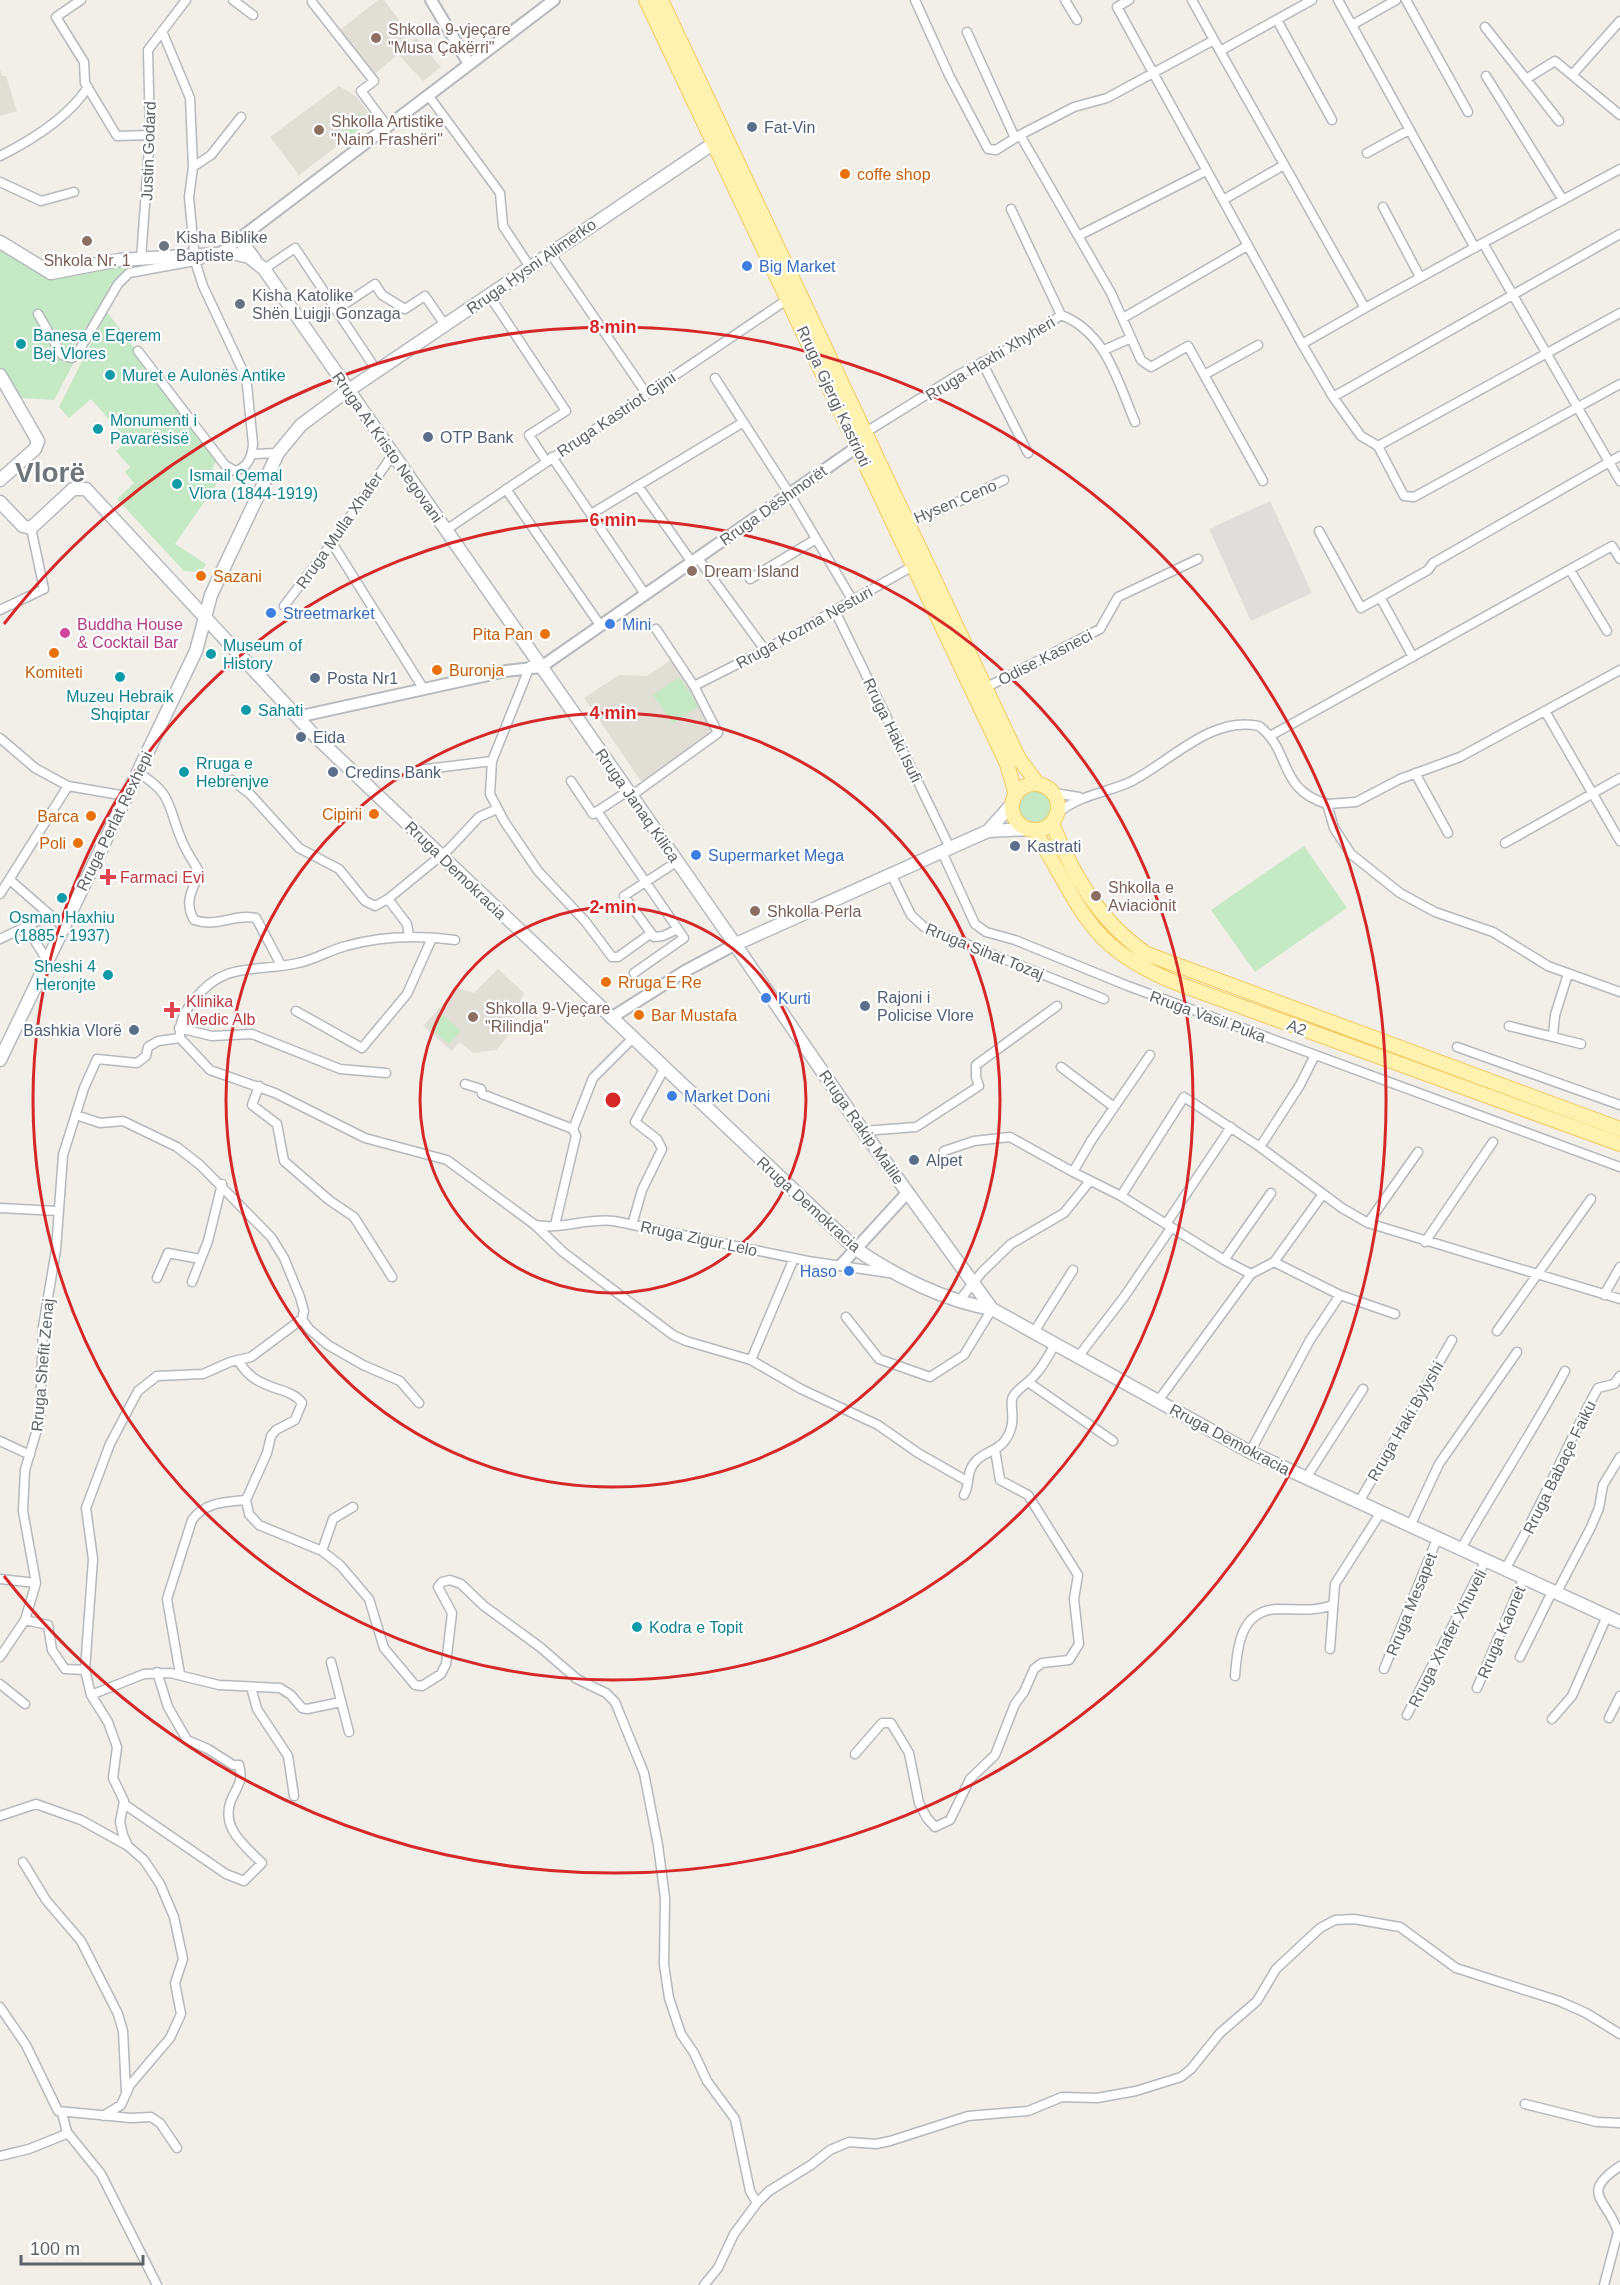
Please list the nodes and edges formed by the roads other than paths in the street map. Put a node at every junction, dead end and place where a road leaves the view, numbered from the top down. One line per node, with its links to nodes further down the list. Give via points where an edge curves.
1 (81, 0): 32 (street, via 56,17 84,62)
2 (186, 0): 23 (street)
3 (233, 0): 17 (street)
4 (554, 0): 27 (street)
5 (646, 0): 43 (main road, Rruga Gjergj Kastrioti)
6 (661, 0): 97 (main road, Rruga Gjergj Kastrioti)
7 (915, 0): 42 (street, via 988,149 996,150)
8 (1065, 0): 18 (street)
9 (1129, 0): 29 (street, via 1117,7)
10 (1192, 0): 25 (street)
11 (1312, 0): 19 (street)
12 (1338, 0): 21 (street)
13 (1396, 0): 21 (street)
14 (1406, 0): 34 (street)
15 (312, 2): 39 (street, via 374,81 361,91)
16 (435, 2): 27 (street)
17 (253, 15)
18 (1077, 20)
19 (1277, 20): 26 (street); 37 (street)
20 (1620, 21): 28 (street)
21 (1352, 25): 40 (street)
22 (1485, 27): 31 (street)
23 (162, 31): 41 (street, Justin Godard, via 150,45 147,64); 47 (street, via 190,98)
24 (967, 32): 42 (street)
25 (1214, 40): 26 (street); 29 (street)
26 (1220, 51): 46 (street)
27 (469, 64): 33 (street)
28 (1577, 70): 31 (street, via 1555,61); 35 (street)
29 (1155, 73): 42 (street, via 1107,98 1065,111); 49 (street)
30 (1486, 76): 53 (street)
31 (1526, 78): 38 (street)
32 (88, 87): 41 (street, via 117,136); 45 (street, via 75,105 47,128)
33 (428, 95): 39 (street); 67 (street, via 500,193 503,226)
34 (1468, 112)
35 (1620, 115)
36 (241, 117): 47 (street, via 211,155)
37 (1332, 120)
38 (1559, 122)
39 (387, 126): 58 (street)
40 (1409, 130): 44 (street); 61 (street)
41 (150, 135): 64 (street, Justin Godard)
42 (1018, 136): 57 (street)
43 (714, 143): 62 (main road, Rruga Hysni Alimerko); 71 (main road, Rruga Gjergj Kastrioti)
44 (1367, 153)
45 (0, 156)
46 (1284, 165): 52 (street); 72 (street)
47 (193, 167): 65 (street, via 189,197)
48 (1620, 169): 53 (street)
49 (1206, 171): 52 (street); 57 (street)
50 (0, 182): 51 (street, via 41,201)
51 (74, 192)
52 (1223, 200): 60 (street)
53 (1563, 201): 61 (street)
54 (1383, 207): 68 (street)
55 (1011, 209): 76 (street)
56 (1620, 234): 70 (street)
57 (1078, 236): 77 (street)
58 (239, 238): 63 (street); 66 (main road, Rruga At Kristo Negovani)
59 (0, 242): 64 (main road, via 51,273)
60 (1247, 246): 77 (street); 80 (street)
61 (1479, 246): 68 (street); 70 (street)
62 (550, 253): 67 (main road, Rruga Hysni Alimerko); 92 (street)
63 (218, 255): 65 (main road); 66 (main road, via 241,255)
64 (141, 259): 65 (main road)
65 (195, 259): 75 (street, via 129,273 118,284 72,358 62,355); 102 (street, via 203,286 242,369 249,398)
66 (261, 266): 73 (street, via 295,248); 91 (main road, Rruga At Kristo Negovani)
67 (530, 267): 69 (main road, Rruga Hysni Alimerko)
68 (1420, 277): 72 (street)
69 (489, 295): 78 (main road, Rruga Hysni Alimerko); 105 (street, via 566,411 529,435)
70 (1513, 295): 84 (street); 93 (street)
71 (788, 299): 92 (street, Rruga Kastriot Gjini); 99 (main road, Rruga Gjergj Kastrioti)
72 (1365, 308): 80 (street)
73 (336, 310): 78 (street, via 375,284 382,295 405,309 425,296); 86 (street)
74 (1620, 313): 84 (street)
75 (38, 314)
76 (1061, 315): 82 (street, Rruga Haxhi Xhyheri, via 1089,333); 85 (street, Rruga Haxhi Xhyheri)
77 (1123, 318): 79 (street)
78 (445, 325): 86 (main road, Rruga Hysni Alimerko)
79 (1131, 338): 82 (street); 88 (street, via 1147,367 1188,346)
80 (1302, 344): 93 (street)
81 (1258, 345): 88 (street)
82 (1104, 350): 95 (street, Rruga Haxhi Xhyheri)
83 (138, 351): 102 (street, via 225,465 241,470)
84 (1546, 354): 94 (street); 98 (street)
85 (982, 362): 97 (street, Rruga Haxhi Xhyheri); 101 (street)
86 (377, 371): 91 (main road, Rruga Hysni Alimerko)
87 (0, 375): 107 (main road, via 36,435 35,449)
88 (1204, 375): 109 (street)
89 (715, 378): 96 (street)
90 (1620, 384): 94 (street)
91 (348, 391): 100 (main road, Rruga Hysni Alimerko, via 301,425); 103 (main road, Rruga At Kristo Negovani)
92 (646, 393): 105 (street, Rruga Kastriot Gjini)
93 (1333, 397): 98 (street, via 1361,436)
94 (1577, 408): 98 (street, via 1414,497 1404,496); 106 (street)
95 (1134, 422)
96 (742, 423): 111 (street); 113 (street)
97 (866, 432): 116 (main road, Rruga Gjergj Kastrioti)
98 (1378, 446)
99 (857, 447): 113 (street, Rruga Dëshmorët); 125 (main road, Rruga Gjergj Kastrioti)
100 (278, 453): 102 (street); 134 (main road, Rruga Perlat Rexhepi)
101 (1028, 453)
102 (252, 454)
103 (393, 454): 118 (main road, Rruga At Kristo Negovani); 121 (street, Rruga Mulla Xhafer)
104 (1620, 456): 106 (street)
105 (549, 459): 112 (street, Rruga Kastriot Gjini); 115 (street)
106 (1609, 462): 110 (street); 129 (street)
107 (0, 480)
108 (1004, 480): 116 (street, Hysen Ceno, via 944,509)
109 (1263, 481)
110 (1620, 481)
111 (638, 486): 115 (street); 122 (street)
112 (506, 489): 118 (street, Rruga Kastriot Gjini); 135 (street)
113 (789, 493): 120 (street); 122 (street, Rruga Dëshmorët)
114 (2, 506): 117 (main road, via 23,526)
115 (591, 514): 128 (street)
116 (907, 521): 144 (main road, Rruga Gjergj Kastrioti)
117 (31, 528): 132 (street, via 44,589); 134 (main road, Rruga Demokracia, via 74,489 86,489)
118 (446, 530): 140 (main road, Rruga At Kristo Negovani)
119 (1319, 531): 129 (street, via 1361,608)
120 (816, 539): 127 (street); 130 (street)
121 (332, 543): 131 (street, Rruga Mulla Xhafer); 143 (street)
122 (694, 559): 128 (street, Rruga Dëshmorët); 138 (street)
123 (1198, 559): 144 (street, Odise Kasneci, via 1118,597 1100,629)
124 (1620, 559): 126 (street, via 1612,546)
125 (913, 566): 130 (street, Rruga Kozma Nesturi); 163 (main road, Rruga Gjergj Kastrioti, via 1007,764)
126 (1570, 570): 137 (street); 139 (street)
127 (750, 579)
128 (645, 594): 135 (street, Rruga Dëshmorët)
129 (1380, 597): 139 (street)
130 (853, 601): 133 (street, Rruga Kozma Nesturi)
131 (284, 606)
132 (0, 610)
133 (835, 611): 138 (street, Rruga Kozma Nesturi); 173 (street, Rruga Haki Isufi)
134 (204, 615): 146 (main road, Rruga Demokracia); 151 (main road, Rruga Perlat Rexhepi, via 196,651)
135 (600, 625): 140 (street, Rruga Dëshmorët)
136 (657, 629): 142 (street)
137 (1607, 632)
138 (765, 650): 142 (street, Rruga Kozma Nesturi)
139 (1413, 657): 147 (street)
140 (534, 664): 143 (street); 149 (street); 158 (main road, Rruga Janaq Kilica)
141 (1620, 670): 145 (street)
142 (694, 686): 158 (street, via 718,734)
143 (423, 688): 146 (street)
144 (985, 688): 156 (main road, Rruga Gjergj Kastrioti, via 1019,759)
145 (1545, 711): 152 (street, via 1460,757); 160 (street)
146 (297, 717): 174 (main road, Rruga Demokracia)
147 (1270, 736): 162 (street, via 1259,726 1222,729 1188,745 1128,783); 164 (street, via 1300,792)
148 (0, 738): 157 (street, via 35,768)
149 (492, 762): 150 (street); 165 (street, via 489,784)
150 (418, 770)
151 (137, 772): 161 (main road, Rruga Perlat Rexhepi); 193 (street, via 154,782 169,801 181,840 198,870 188,905 194,920 219,923 256,918)
152 (1415, 773): 164 (street, via 1356,802); 170 (street)
153 (1620, 778): 160 (street)
154 (232, 780): 180 (street, via 299,848 339,869 365,901 375,906)
155 (571, 780): 166 (street, via 593,814)
156 (1038, 784): 159 (main road); 163 (main road, via 1025,786)
157 (68, 786): 161 (street); 177 (street)
158 (630, 793): 166 (street); 175 (main road, Rruga Janaq Kilica)
159 (1054, 793): 162 (street); 167 (main road)
160 (1593, 793): 171 (street); 172 (street)
161 (126, 796): 182 (main road, Rruga Perlat Rexhepi)
162 (1086, 797): 167 (street, via 1073,802)
163 (1014, 799): 168 (main road, via 1016,819); 169 (main road)
164 (1327, 804): 195 (street, via 1334,828 1351,854 1401,893 1435,912 1493,932 1533,958)
165 (497, 809): 174 (street, via 479,817); 186 (street, via 538,871 585,921 612,957 622,955)
166 (597, 811): 178 (street)
167 (1055, 818): 168 (main road); 220 (main road, A2, via 1094,905 1116,930 1148,954)
168 (1032, 830): 169 (main road); 223 (main road, A2, via 1090,926 1140,966 1190,988)
169 (988, 831): 173 (main road)
170 (1448, 833)
171 (1620, 841)
172 (1505, 843)
173 (946, 850): 176 (main road); 208 (street, Rruga Vasil Puka, via 971,916 980,929)
174 (441, 855): 180 (street); 200 (main road, Rruga Demokracia)
175 (678, 861): 178 (street); 191 (main road, Rruga Janaq Kilica)
176 (891, 874): 191 (main road); 197 (street, Rruga Sihat Tozaj, via 911,915 924,927)
177 (10, 880): 179 (street); 181 (street)
178 (646, 882): 185 (street); 186 (street, via 624,896)
179 (0, 894)
180 (388, 899): 187 (street, via 402,915)
181 (50, 915): 182 (street); 183 (street)
182 (63, 926): 192 (main road, Rruga Perlat Rexhepi)
183 (26, 927): 188 (street); 192 (street)
184 (0, 928): 188 (street)
185 (678, 929): 186 (street, via 658,937); 194 (street, via 684,938)
186 (650, 934)
187 (409, 936): 189 (street); 193 (street, via 371,940)
188 (3, 938)
189 (432, 938): 190 (street); 199 (street, via 407,994 362,1048)
190 (455, 940)
191 (736, 944): 200 (street, via 685,970); 221 (main road, Rruga Rakip Malile)
192 (47, 960): 209 (main road, Rruga Perlat Rexhepi)
193 (281, 965): 202 (street, via 233,971 213,981 188,1007)
194 (634, 973)
195 (1568, 974): 196 (street); 203 (street)
196 (1620, 992)
197 (1104, 999)
198 (1057, 1006): 221 (street, via 976,1065 979,1086 916,1127)
199 (296, 1011)
200 (611, 1018): 204 (main road, Rruga Demokracia)
201 (1509, 1026): 203 (street)
202 (179, 1033): 212 (street, via 252,1034 340,1069); 214 (street, via 210,1070); 217 (street, Rruga Shefit Zenaj, via 148,1047 146,1056 137,1063 97,1059)
203 (1553, 1036): 205 (street)
204 (632, 1039): 211 (main road, Rruga Demokracia); 219 (street, via 593,1078)
205 (1581, 1044)
206 (1457, 1047): 215 (street)
207 (1150, 1055): 216 (street)
208 (1313, 1059): 224 (street); 227 (street, Rruga Vasil Puka)
209 (0, 1060)
210 (1061, 1067): 216 (street)
211 (664, 1069): 241 (street, via 635,1122 657,1139 662,1149 642,1190); 244 (main road, Rruga Demokracia)
212 (386, 1073)
213 (465, 1084): 219 (street, via 505,1104)
214 (259, 1086): 239 (street, via 365,1138 447,1160); 255 (street, via 252,1105 277,1124 284,1161 360,1225)
215 (1620, 1105)
216 (1114, 1107): 228 (street)
217 (76, 1115): 230 (street, via 100,1123 115,1120 132,1125 177,1147); 237 (street, Rruga Shefit Zenaj, via 63,1155)
218 (1230, 1127): 224 (street); 234 (street, via 1184,1097); 242 (street)
219 (573, 1129): 240 (street, via 576,1136)
220 (1620, 1129)
221 (863, 1131): 231 (main road, Rruga Rakip Malile)
222 (1492, 1142): 243 (street)
223 (1620, 1144)
224 (1260, 1147): 233 (street)
225 (944, 1151): 228 (street, via 974,1141 1006,1137)
226 (1418, 1152): 238 (street)
227 (1620, 1167)
228 (1073, 1172): 229 (street)
229 (1090, 1181): 234 (street); 258 (street, via 1064,1213 1018,1239)
230 (222, 1184): 246 (street); 266 (street, via 264,1227 292,1276 303,1305)
231 (908, 1192): 244 (street); 258 (main road, Rruga Rakip Malile)
232 (1271, 1193): 247 (street)
233 (1323, 1194): 238 (street); 248 (street)
234 (1120, 1196): 242 (street)
235 (1591, 1199): 254 (street)
236 (0, 1208): 237 (street)
237 (58, 1211): 285 (street, Rruga Shefit Zenaj, via 56,1250 43,1327 40,1419)
238 (1368, 1223): 243 (street)
239 (535, 1225): 240 (street, Rruga Zigur Lelo); 274 (street, via 556,1246 673,1335)
240 (555, 1225): 241 (street, Rruga Zigur Lelo, via 599,1220)
241 (632, 1225): 245 (street, Rruga Zigur Lelo)
242 (1169, 1226): 247 (street); 272 (street, via 1124,1297)
243 (1425, 1242): 254 (street)
244 (856, 1249): 249 (street); 252 (main road, Rruga Demokracia)
245 (794, 1258): 249 (street, Rruga Zigur Lelo); 274 (street)
246 (200, 1259): 256 (street, via 168,1253); 257 (street)
247 (1224, 1260): 253 (street)
248 (1274, 1262): 253 (street); 259 (street)
249 (841, 1265): 252 (street, Rruga Zigur Lelo)
250 (1620, 1267): 260 (street)
251 (1073, 1270): 268 (street)
252 (897, 1274): 262 (main road, Rruga Demokracia)
253 (1251, 1274): 279 (street)
254 (1537, 1274): 260 (street); 267 (street)
255 (392, 1277)
256 (157, 1278)
257 (192, 1282)
258 (973, 1283): 262 (street); 263 (main road, Rruga Rakip Malile)
259 (1340, 1295): 264 (street); 284 (street, via 1304,1350)
260 (1604, 1295): 261 (street)
261 (1620, 1299)
262 (959, 1300): 263 (main road, Rruga Demokracia)
263 (992, 1309): 265 (street, via 964,1355 930,1377 879,1359); 268 (main road, Rruga Demokracia)
264 (1395, 1314)
265 (846, 1317)
266 (302, 1319): 273 (street, via 258,1354); 280 (street, via 328,1345 400,1381)
267 (1497, 1331)
268 (1034, 1332): 270 (main road, Rruga Demokracia)
269 (1452, 1340): 291 (street, Rruga Haki Bylyshi)
270 (1055, 1344): 272 (main road, Rruga Demokracia); 277 (street)
271 (1517, 1352): 294 (street, via 1439,1464)
272 (1078, 1357): 279 (main road, Rruga Demokracia)
273 (238, 1360): 290 (street, via 258,1381 302,1402 295,1420 273,1432); 313 (street, via 203,1374 165,1374 150,1379 138,1390 125,1413 86,1508 93,1560)
274 (752, 1360): 288 (street, via 801,1389 878,1425 918,1454)
275 (1565, 1371): 296 (street, via 1537,1425 1502,1476)
276 (1620, 1376): 299 (street, Rruga Babaçe Faiku, via 1614,1384 1599,1388 1559,1460 1530,1529)
277 (1028, 1382): 282 (street); 283 (street, via 1013,1395 1014,1421)
278 (1363, 1389): 287 (street)
279 (1158, 1401): 284 (main road, Rruga Demokracia)
280 (419, 1403)
281 (0, 1441): 285 (street)
282 (1113, 1441)
283 (995, 1450): 288 (street, via 976,1460); 328 (street, via 1000,1480 1028,1495 1075,1567 1078,1650 1069,1660 1042,1663 1034,1669 995,1755 962,1790 955,1814 945,1824 935,1827 923,1810 909,1753 891,1723 882,1723)
284 (1250, 1452): 287 (main road, Rruga Demokracia)
285 (30, 1455): 302 (street, Rruga Shefit Zenaj, via 25,1470 23,1510)
286 (1620, 1457): 303 (street, via 1603,1485 1591,1527)
287 (1306, 1478): 291 (main road, Rruga Demokracia)
288 (967, 1481): 289 (street)
289 (964, 1495)
290 (246, 1500): 297 (street, via 249,1514 259,1525); 315 (street, via 213,1504 192,1521 167,1599)
291 (1359, 1502): 293 (main road, Rruga Demokracia)
292 (353, 1507): 297 (street, via 330,1523)
293 (1381, 1512): 294 (main road, Rruga Demokracia); 304 (street, via 1335,1584)
294 (1410, 1526): 295 (main road, Rruga Demokracia)
295 (1437, 1539): 296 (main road, Rruga Demokracia); 312 (street, Rruga Mesapet)
296 (1461, 1549): 298 (main road, Rruga Demokracia)
297 (322, 1551): 345 (street, via 365,1593 374,1610 380,1641 415,1685 422,1686 438,1676 446,1664 452,1613 438,1587 450,1580 461,1584 577,1679 606,1693 615,1702 644,1773 658,1845 665,1898 664,1965 669,1998 681,2034 706,2081 735,2119 750,2191)
298 (1486, 1560): 299 (main road, Rruga Demokracia); 324 (street, Rruga Xhafer Xhuveli)
299 (1505, 1569): 300 (main road, Rruga Demokracia)
300 (1524, 1577): 303 (main road, Rruga Demokracia); 319 (street, Rruga Kaonet)
301 (0, 1579): 302 (street)
302 (36, 1583): 306 (street, Rruga Shefit Zenaj)
303 (1555, 1591): 305 (main road, Rruga Demokracia); 310 (street)
304 (1333, 1605): 308 (street); 316 (street, via 1307,1611 1276,1609 1252,1619 1239,1638)
305 (1607, 1616): 307 (main road, Rruga Demokracia); 326 (street, via 1572,1696)
306 (25, 1620): 309 (street, Rruga Shefit Zenaj); 313 (street, via 48,1625 52,1650 65,1669)
307 (1620, 1622)
308 (1330, 1649)
309 (0, 1657)
310 (1520, 1657)
311 (331, 1662): 322 (street)
312 (1384, 1669)
313 (85, 1670): 320 (street)
314 (157, 1672): 315 (street); 320 (street); 330 (street, via 168,1707 187,1740 240,1765 242,1779 229,1803 228,1820 235,1835 262,1863 244,1881 226,1874)
315 (180, 1674): 318 (street, via 219,1685)
316 (1235, 1676)
317 (0, 1684): 323 (street)
318 (251, 1687): 322 (street, via 280,1688 306,1709); 329 (street, via 257,1709 288,1756)
319 (1477, 1688)
320 (92, 1695): 330 (street, via 114,1736 117,1747 113,1778)
321 (1620, 1696): 325 (street)
322 (341, 1702): 327 (street)
323 (25, 1704)
324 (1407, 1715)
325 (1609, 1718)
326 (1552, 1719)
327 (349, 1732)
328 (855, 1754)
329 (294, 1796)
330 (124, 1804): 332 (street, via 121,1828)
331 (0, 1816): 332 (street, via 36,1804 81,1820)
332 (128, 1846): 336 (street, via 144,1860 160,1884 174,1917 183,1959 175,1983 181,2005 177,2022 163,2049)
333 (23, 1862): 336 (street, via 41,1894 81,1941 118,2014 123,2031)
334 (0, 2007): 338 (street, via 26,2045)
335 (1620, 2034): 345 (street, via 1559,2001 1456,1968 1400,1927 1354,1919 1335,1920 1320,1928 1276,1969 1257,2001 1220,2033 1181,2077 1136,2091 1097,2098 1062,2097 1028,2111 957,2119 876,2144 849,2142 830,2150)
336 (126, 2092): 339 (street, via 121,2105)
337 (1525, 2104): 340 (street, via 1597,2122)
338 (56, 2107): 339 (street); 341 (street)
339 (103, 2116): 342 (street, via 157,2119)
340 (1620, 2123)
341 (67, 2132): 343 (street, via 60,2138); 346 (street, via 101,2174)
342 (177, 2148)
343 (0, 2156)
344 (1620, 2166): 348 (street, via 1603,2177 1598,2189 1618,2232)
345 (757, 2203): 347 (street)
346 (157, 2285)
347 (704, 2285)
348 (1604, 2285)

